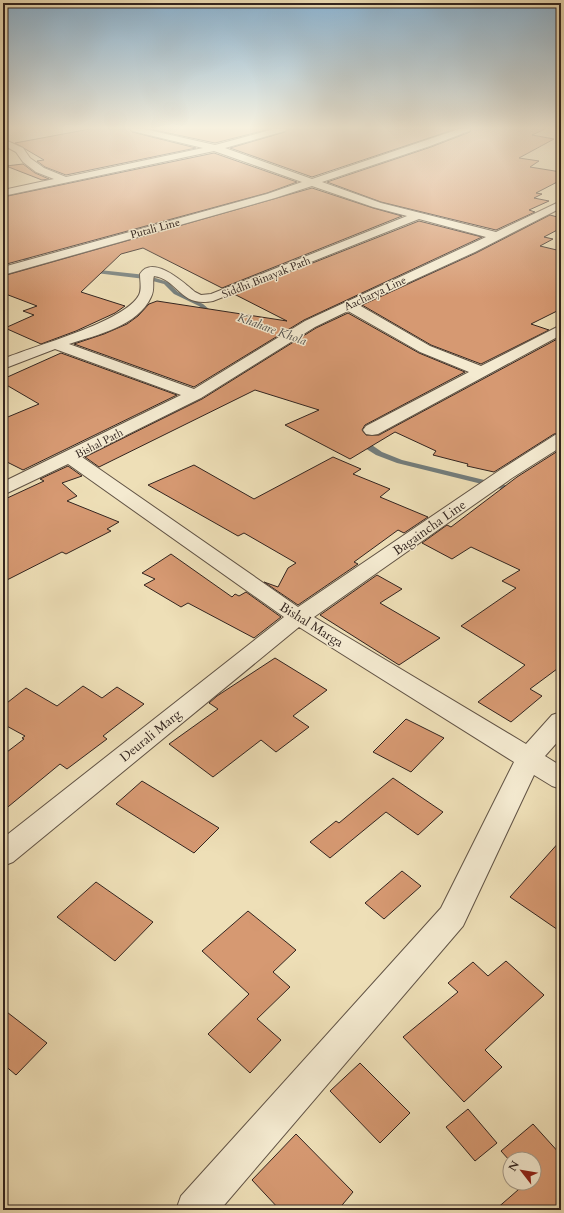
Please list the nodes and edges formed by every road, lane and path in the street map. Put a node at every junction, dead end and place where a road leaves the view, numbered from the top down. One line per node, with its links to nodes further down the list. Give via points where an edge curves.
1 (39, 186): 4 (street)
2 (302, 186): 8 (street, Putali Line)
3 (324, 186): 6 (street, via 377,205)
4 (3, 193)
5 (558, 207): 7 (street, Aacharya Line)
6 (418, 216): 7 (street); 11 (street, Siddhi Binayak Path, via 219,296 198,298 155,270 147,278 145,297 133,310 98,330)
7 (497, 236): 9 (street, Aacharya Line)
8 (3, 271)
9 (348, 305): 13 (street, via 425,348); 14 (street, Aacharya Line)
10 (561, 329): 13 (street)
11 (55, 344): 12 (street, Siddhi Binayak Path); 14 (street)
12 (3, 364)
13 (481, 371): 15 (street)
14 (195, 395): 17 (street, Bishal Path)
15 (372, 430)
16 (561, 439): 19 (street, Bagaincha Line, via 482,490)
17 (70, 457): 18 (street, Bishal Path); 19 (street, Bishal Marga)
18 (3, 489)
19 (298, 617): 21 (street, Bishal Marga); 23 (street, Deurali Marg)
20 (561, 721): 21 (street)
21 (528, 759): 22 (street, Bishal Marga); 24 (street, via 452,917)
22 (561, 779)
23 (3, 854)
24 (195, 1210)

